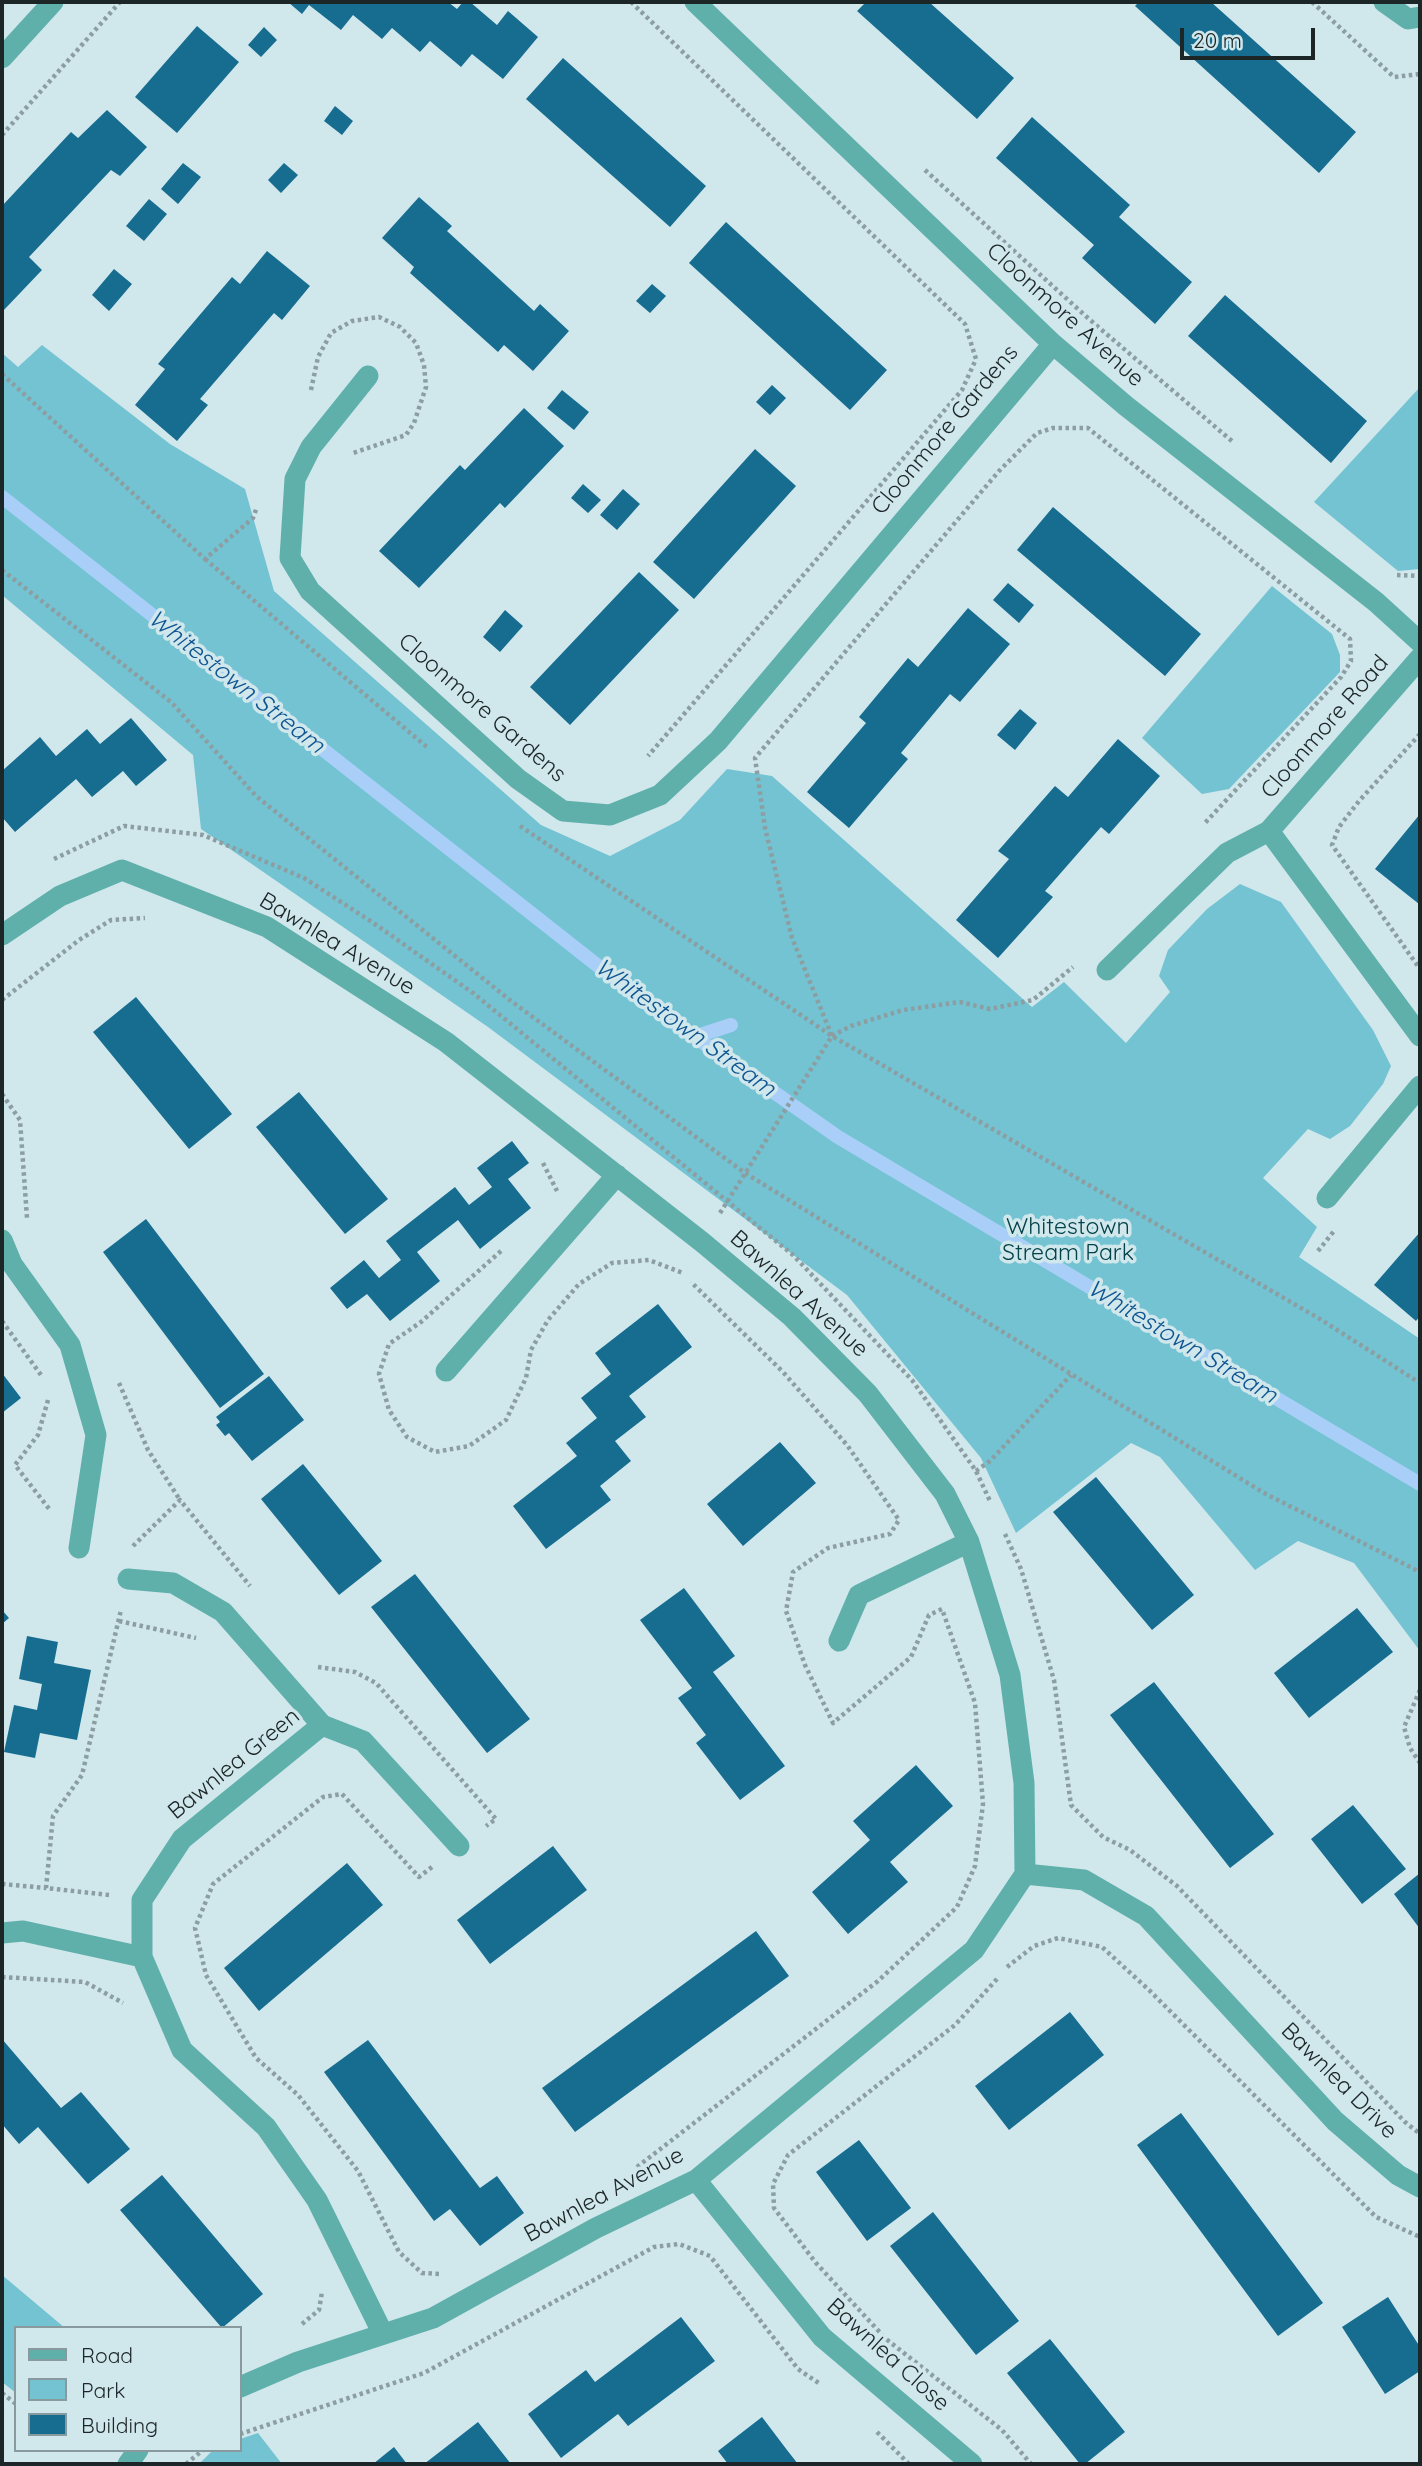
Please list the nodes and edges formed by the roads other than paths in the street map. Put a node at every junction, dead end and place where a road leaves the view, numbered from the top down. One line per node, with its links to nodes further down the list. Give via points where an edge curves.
1 (53, 2): 5 (street)
2 (695, 2): 6 (street, Cloonmore Avenue)
3 (1384, 2): 4 (street, via 1408,19)
4 (1420, 17)
5 (2, 58)
6 (1053, 344): 7 (street, Cloonmore Gardens, via 718,741 660,795 610,815 563,811 518,779 310,591 290,558 295,479 312,447); 8 (street, Cloonmore Avenue, via 1377,602)
7 (368, 376)
8 (1420, 642)
9 (1420, 658): 10 (street, Cloonmore Road)
10 (1269, 831): 12 (street, Cloonmore Road, via 1227,853); 13 (street, Cloonmore Road)
11 (2, 934): 15 (street, Bawnlea Avenue, via 60,897 122,870 184,892 267,927 446,1042)
12 (1107, 970)
13 (1420, 1036)
14 (1420, 1086): 16 (street)
15 (617, 1175): 18 (street); 19 (street, Bawnlea Avenue, via 792,1317 868,1394 945,1494)
16 (1327, 1198)
17 (2, 1240): 20 (street, via 12,1264 70,1345 96,1435)
18 (446, 1371)
19 (969, 1542): 22 (street, via 859,1595); 25 (street, Bawnlea Avenue, via 1010,1675 1024,1783)
20 (79, 1548)
21 (128, 1579): 23 (street, Bawnlea Green, via 173,1583 223,1612)
22 (839, 1641)
23 (322, 1725): 24 (street, Bawnlea Green, via 363,1741); 27 (street, Bawnlea Green, via 182,1839 142,1900)
24 (459, 1846)
25 (1025, 1874): 28 (street, Bawnlea Avenue, via 974,1950); 29 (street, Bawnlea Drive, via 1084,1880 1146,1916 1335,2121 1398,2175)
26 (2, 1933): 27 (street, via 23,1931)
27 (142, 1958): 30 (street, Bawnlea Green, via 181,2050 266,2127 317,2200)
28 (696, 2180): 30 (street, Bawnlea Avenue, via 596,2228 433,2318); 32 (street, Bawnlea Close, via 822,2337)
29 (1420, 2187)
30 (383, 2334): 31 (street, Bawnlea Avenue)
31 (242, 2386)
32 (972, 2464)

